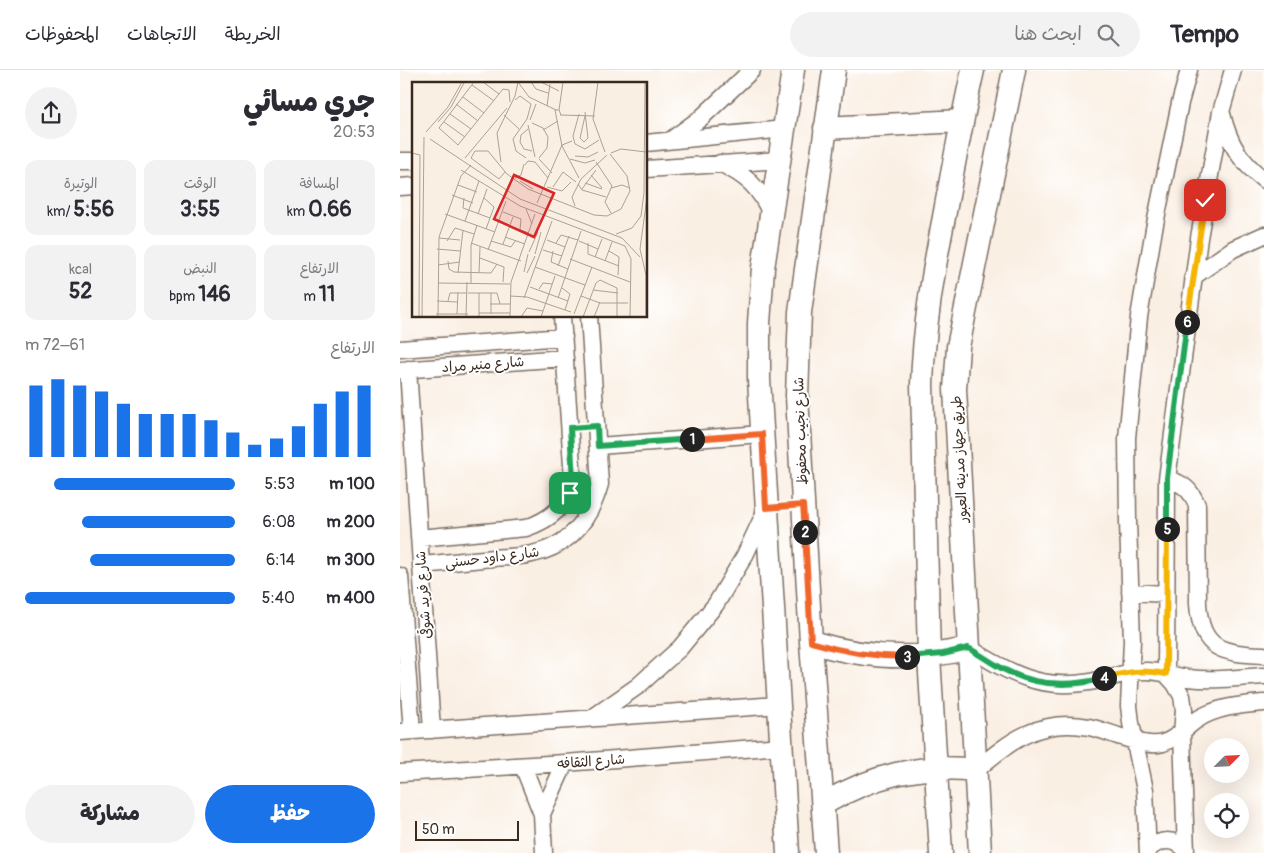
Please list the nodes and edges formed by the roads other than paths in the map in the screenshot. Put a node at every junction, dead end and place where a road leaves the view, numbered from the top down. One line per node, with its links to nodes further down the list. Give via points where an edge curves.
1 (752, 70): 12 (street, via 701,118)
2 (794, 70): 11 (main road)
3 (834, 70): 10 (main road, شارع نجيب محفوظ)
4 (973, 70): 9 (main road)
5 (1188, 70): 37 (street, via 1154,229 1136,344 1127,438)
6 (1233, 70): 8 (street)
7 (1008, 71): 40 (main road, طريق جهاز مدينه العبور, via 958,347 955,389)
8 (1221, 112): 17 (street, via 1226,133 1236,152); 20 (street)
9 (961, 121): 10 (main road); 42 (main road, via 928,300 924,343 922,384)
10 (825, 128): 32 (main road, شارع نجيب محفوظ, via 800,312 796,396)
11 (784, 129): 12 (street); 14 (main road)
12 (670, 140): 13 (street)
13 (648, 142)
14 (780, 160): 15 (street); 18 (main road)
15 (720, 162): 16 (street); 18 (street, via 757,188)
16 (648, 169)
17 (1264, 180)
18 (771, 214): 29 (main road, via 759,323)
19 (1264, 235): 20 (street, via 1233,249)
20 (1193, 276): 31 (street)
21 (562, 318): 23 (street, شارع داود حسنى)
22 (589, 318): 27 (street, شارع داود حسنى)
23 (564, 337): 24 (street, شارع منير مراد); 25 (street, شارع داود حسنى)
24 (400, 349)
25 (565, 358): 26 (street, شارع منير مراد); 28 (street, شارع داود حسنى)
26 (404, 370): 34 (street, شارع فريد شوقى)
27 (597, 426): 28 (street); 30 (street, شارع داود حسنى)
28 (570, 428): 34 (street, شارع داود حسنى, via 573,481 570,493 552,516 526,528)
29 (762, 434): 30 (street); 33 (main road)
30 (598, 446): 35 (street, شارع داود حسنى, via 600,484 594,504 584,522 569,537 552,548 532,554)
31 (1167, 478): 38 (street); 41 (street, via 1186,487 1197,505 1198,604 1204,633 1226,652)
32 (803, 505): 33 (main road); 39 (main road, شارع نجيب محفوظ)
33 (766, 508): 47 (main road); 48 (street, via 745,555 716,604 680,648 638,686)
34 (419, 538): 35 (street, شارع فريد شوقى)
35 (421, 565): 49 (street, شارع فريد شوقى)
36 (400, 576): 50 (street, شارع فريد شوقى)
37 (1130, 592): 38 (street); 43 (street)
38 (1166, 594): 44 (street)
39 (811, 642): 42 (main road, via 862,655); 59 (main road, شارع نجيب محفوظ)
40 (968, 648): 42 (main road); 43 (street, via 1005,670 1047,683 1091,682); 57 (main road, طريق جهاز مدينه العبور)
41 (1264, 655)
42 (930, 656): 56 (main road)
43 (1132, 671): 44 (street); 52 (street, via 1129,706)
44 (1166, 674): 45 (street, via 1210,679); 51 (street, via 1182,696)
45 (1264, 676)
46 (1264, 703): 51 (street, via 1213,711)
47 (779, 704): 48 (street); 53 (main road)
48 (591, 718): 49 (street)
49 (432, 730): 50 (street)
50 (406, 732)
51 (1182, 733): 52 (street, via 1164,742 1148,744); 63 (street)
52 (1135, 740): 57 (street, via 1090,727 1065,725 1041,728 1018,737); 62 (street, via 1145,790)
53 (782, 746): 54 (street, شارع الثقافه); 64 (main road)
54 (565, 763): 55 (street, شارع الثقافه); 60 (street)
55 (523, 766): 58 (street, شارع الثقافه); 60 (street)
56 (937, 768): 57 (main road); 59 (main road, via 899,773 868,782); 66 (main road)
57 (976, 770): 67 (main road, طريق جهاز مدينه العبور)
58 (400, 773)
59 (823, 804): 65 (main road, شارع نجيب محفوظ)
60 (542, 814): 61 (street)
61 (543, 850)
62 (1148, 851): 63 (street, via 1167,840 1178,843)
63 (1186, 852)
64 (788, 853)
65 (826, 853)
66 (941, 853)
67 (980, 853)

